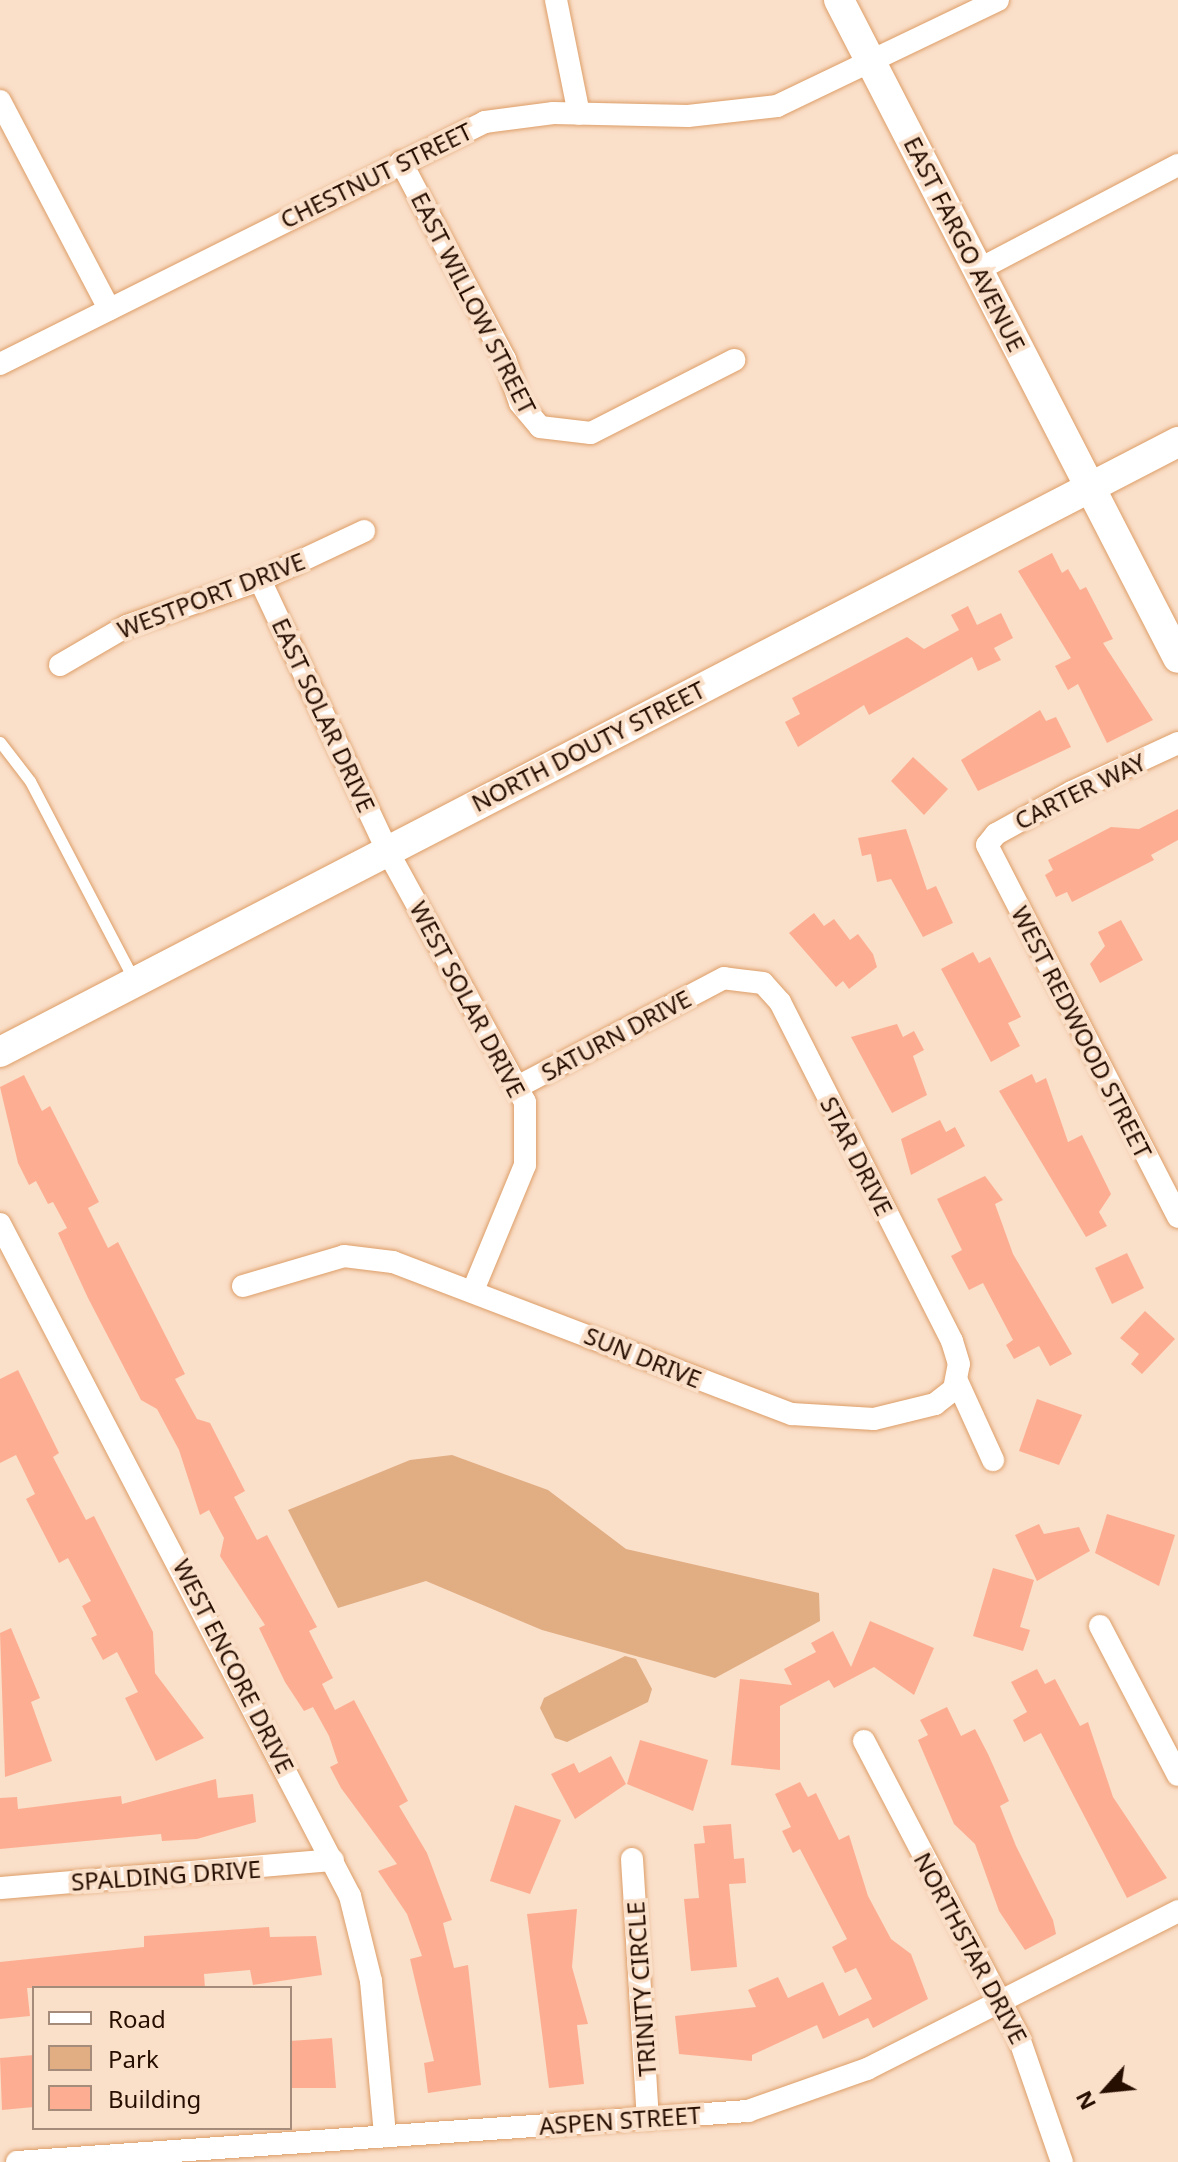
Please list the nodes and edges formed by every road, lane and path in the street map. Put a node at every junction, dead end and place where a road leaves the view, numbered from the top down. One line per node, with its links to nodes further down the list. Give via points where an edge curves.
1 (556, 0): 6 (street)
2 (839, 0): 4 (street, EAST FARGO AVENUE)
3 (998, 0): 4 (street, CHESTNUT STREET)
4 (872, 63): 6 (street, CHESTNUT STREET, via 777,106 688,116); 9 (street, EAST FARGO AVENUE)
5 (0, 101): 10 (street)
6 (579, 114): 7 (street, CHESTNUT STREET, via 485,122)
7 (401, 162): 10 (street, CHESTNUT STREET); 11 (street, EAST WILLOW STREET, via 505,359 520,403 557,434 591,433)
8 (1178, 165): 9 (street)
9 (978, 270): 14 (street, EAST FARGO AVENUE)
10 (109, 309): 12 (street, CHESTNUT STREET)
11 (734, 360)
12 (0, 364)
13 (1178, 442): 14 (street, NORTH DOUTY STREET)
14 (1091, 487): 17 (street, EAST FARGO AVENUE); 22 (street, NORTH DOUTY STREET)
15 (364, 531): 16 (street, WESTPORT DRIVE)
16 (260, 580): 18 (street, WESTPORT DRIVE, via 127,626); 22 (street, EAST SOLAR DRIVE)
17 (1178, 658)
18 (60, 665)
19 (0, 742): 23 (lane, via 30,781)
20 (1178, 743): 21 (street, CARTER WAY, via 1072,792)
21 (987, 845): 27 (street, WEST REDWOOD STREET)
22 (387, 850): 23 (street, NORTH DOUTY STREET); 26 (street, WEST SOLAR DRIVE)
23 (135, 983): 25 (street, NORTH DOUTY STREET)
24 (714, 983): 26 (street, SATURN DRIVE); 31 (street, STAR DRIVE, via 747,976 775,993 952,1341)
25 (0, 1052)
26 (519, 1086): 30 (street, WEST SOLAR DRIVE, via 527,1117 525,1165)
27 (1178, 1217)
28 (0, 1224): 37 (street, WEST ENCORE DRIVE)
29 (243, 1286): 30 (street, SUN DRIVE, via 344,1256 393,1262)
30 (474, 1288): 31 (street, SUN DRIVE, via 792,1414 874,1419 935,1404)
31 (957, 1381): 32 (street)
32 (993, 1460)
33 (1100, 1626): 35 (street)
34 (864, 1741): 40 (street, NORTHSTAR DRIVE)
35 (1178, 1775)
36 (632, 1859): 41 (street, TRINITY CIRCLE)
37 (333, 1860): 38 (street, SPALDING DRIVE); 42 (street, WEST ENCORE DRIVE, via 357,1916 371,1981)
38 (0, 1888)
39 (1178, 1911): 40 (street, ASPEN STREET)
40 (1000, 2003): 41 (street, ASPEN STREET, via 796,2097 748,2111); 45 (street, NORTHSTAR DRIVE, via 1035,2074)
41 (648, 2119): 42 (street, ASPEN STREET)
42 (385, 2136): 43 (street, ASPEN STREET)
43 (98, 2160): 44 (street, ASPEN STREET)
44 (17, 2162)
45 (1062, 2162)

